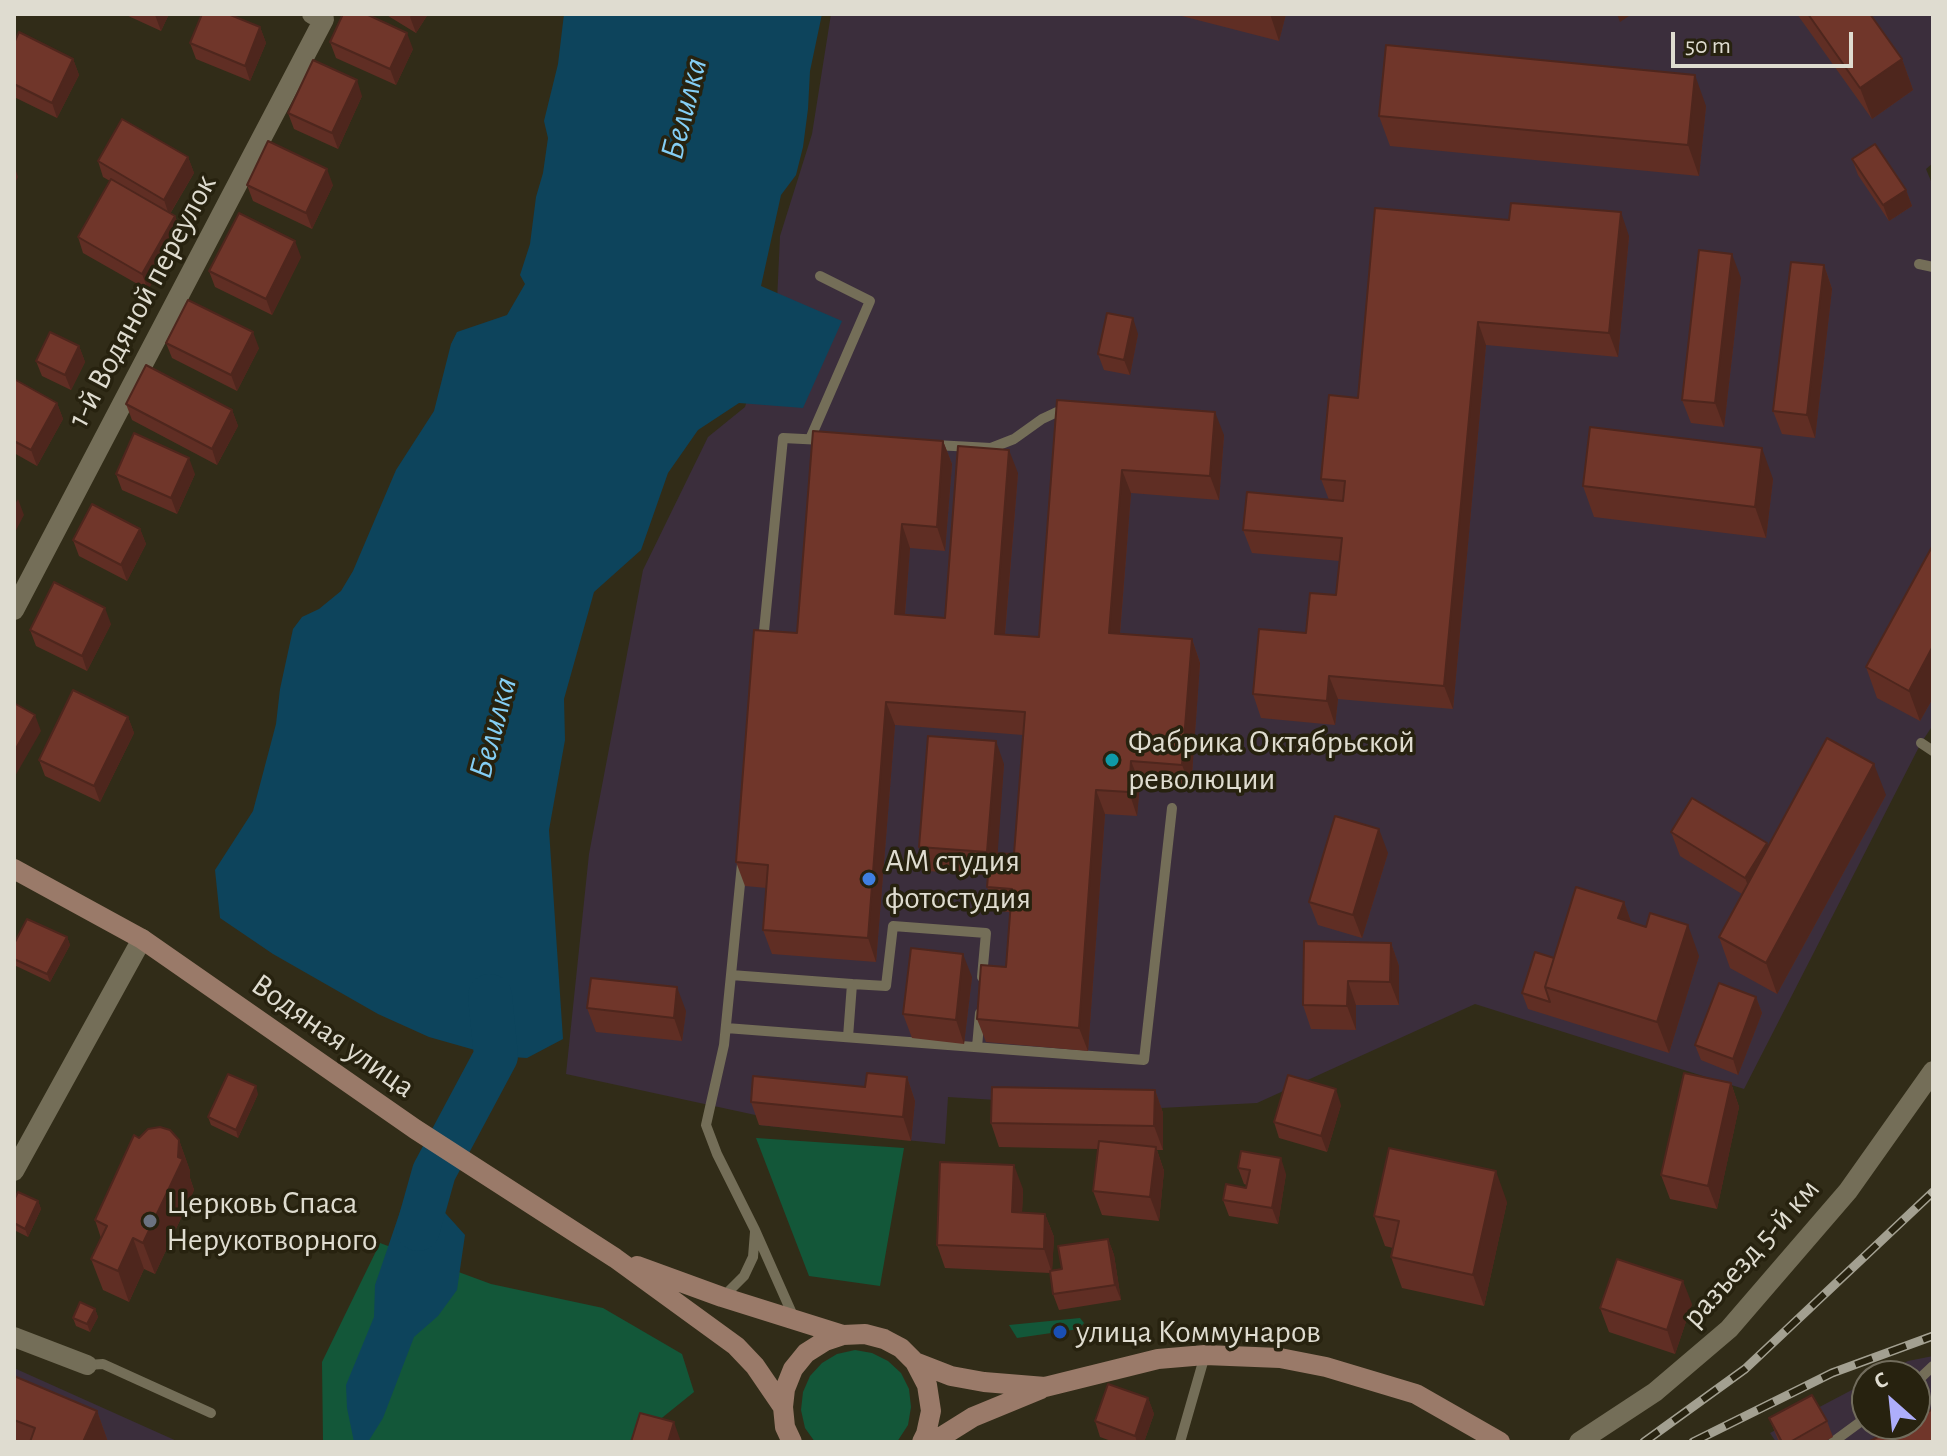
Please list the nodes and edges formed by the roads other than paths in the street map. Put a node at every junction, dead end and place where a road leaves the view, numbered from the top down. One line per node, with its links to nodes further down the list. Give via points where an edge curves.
1 (324, 16): 9 (street, 1-й Водяной переулок)
2 (1919, 264): 3 (lane)
3 (1933, 267)
4 (820, 276): 6 (lane, via 870,301)
5 (1086, 414): 8 (lane, via 1057,412 991,448)
6 (810, 439): 7 (lane); 10 (lane, via 783,438)
7 (840, 441)
8 (916, 444)
9 (14, 610)
10 (762, 658)
11 (1921, 743): 12 (lane)
12 (1933, 751)
13 (1172, 808): 23 (lane, via 1144,1060)
14 (743, 847): 17 (lane)
15 (14, 869): 16 (street, Водяная улица)
16 (142, 939): 25 (street); 27 (street, Водяная улица, via 415,1129)
17 (731, 975): 18 (lane); 21 (lane)
18 (852, 984): 19 (lane, via 886,986 893,926 986,933); 22 (lane)
19 (981, 990)
20 (980, 1004): 23 (lane)
21 (726, 1028): 22 (lane); 26 (lane, via 706,1125)
22 (848, 1037): 23 (lane)
23 (977, 1047)
24 (1933, 1071): 44 (street, разъезд 5-й км, via 1848,1191 1729,1329 1655,1392)
25 (14, 1171)
26 (755, 1230): 28 (lane, via 753,1257 744,1276); 29 (lane)
27 (615, 1258): 28 (street); 36 (street, via 736,1346)
28 (722, 1297): 29 (street)
29 (796, 1320): 30 (street)
30 (843, 1335): 33 (street, via 884,1339); 36 (street, via 806,1353 793,1369)
31 (14, 1337): 34 (street)
32 (1205, 1355): 35 (street, via 1158,1359); 42 (lane); 43 (street, via 1280,1358 1326,1367 1416,1394)
33 (915, 1362): 35 (street, via 951,1376); 40 (street, via 927,1385 931,1411)
34 (87, 1365): 37 (lane, via 103,1364)
35 (1045, 1387): 41 (street, via 973,1417)
36 (783, 1407): 39 (street)
37 (211, 1413)
38 (1851, 1429): 45 (lane)
39 (792, 1442)
40 (922, 1442)
41 (933, 1442)
42 (1180, 1442)
43 (1500, 1442)
44 (1579, 1442)
45 (1833, 1442)

